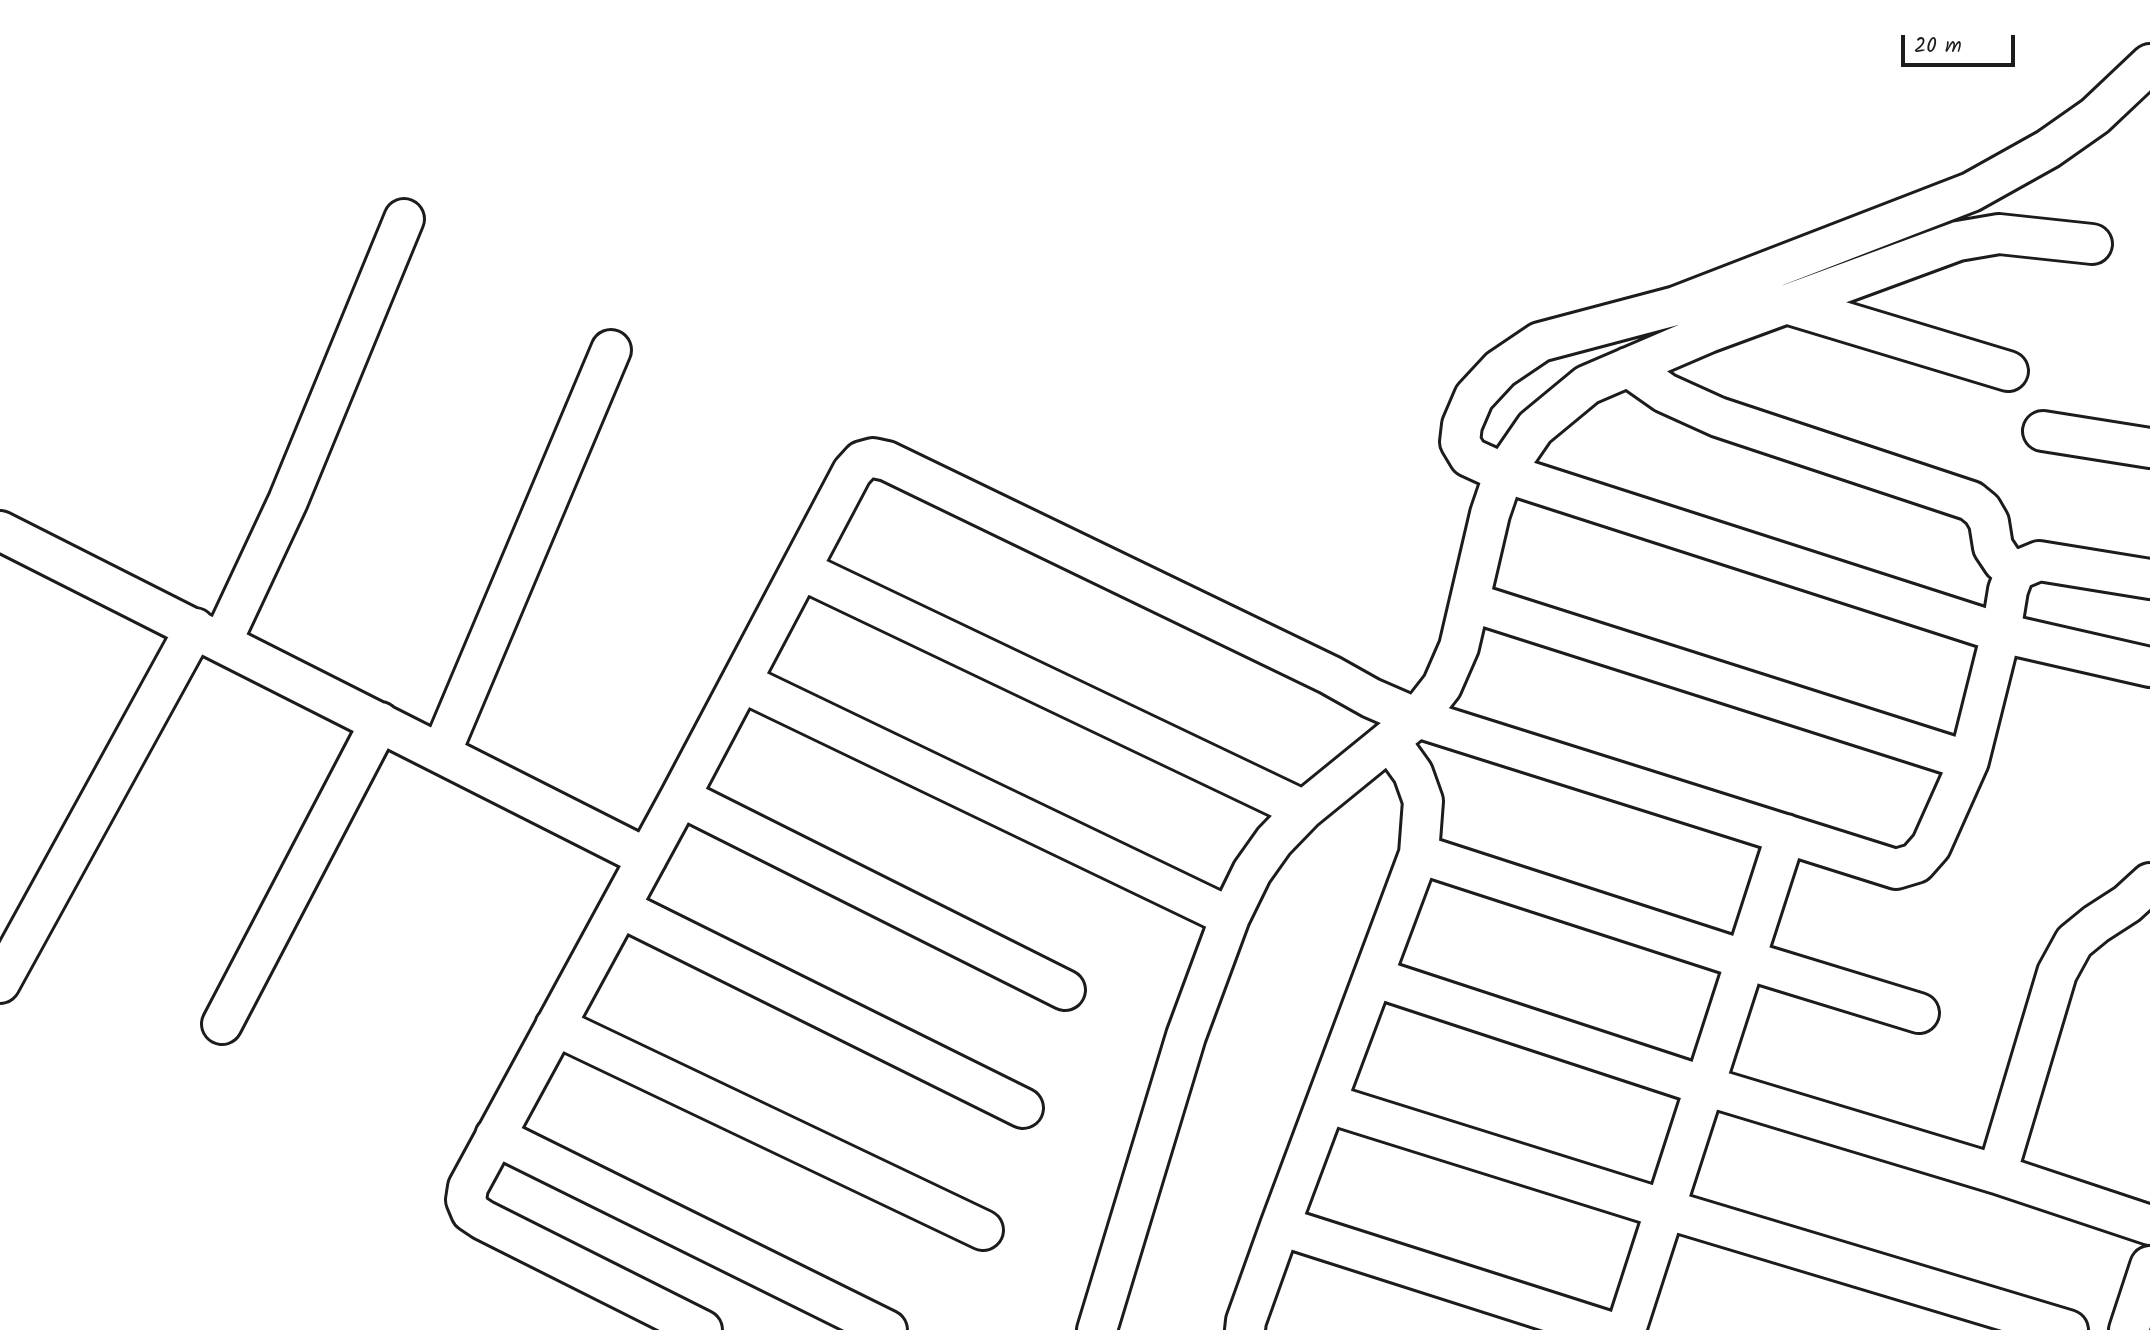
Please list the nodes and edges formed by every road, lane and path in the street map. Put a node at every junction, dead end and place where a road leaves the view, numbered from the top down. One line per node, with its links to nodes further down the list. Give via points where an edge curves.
1 (2150, 64): 10 (street, via 2095,116 2048,149 1971,192 1676,306 1541,342 1500,369 1474,397 1462,425 1460,442 1469,457)
2 (404, 219): 17 (street, via 288,501)
3 (2092, 244): 4 (street, via 1999,234 1958,241)
4 (1786, 304): 6 (street); 7 (street)
5 (611, 350): 22 (street)
6 (1629, 367): 10 (street, via 1587,385 1535,429); 13 (street, via 1665,393 1718,417 1971,500 1989,522 1993,547)
7 (2008, 371)
8 (2043, 431): 9 (street)
9 (2150, 448)
10 (1504, 473): 15 (street); 16 (street)
11 (0, 531): 17 (street)
12 (801, 570): 19 (street); 21 (street, via 852,472 862,460 887,461 1330,675 1371,698); 25 (street)
13 (2015, 571): 14 (street, via 2039,561); 16 (street)
14 (2150, 579)
15 (1470, 602): 21 (street, via 1459,647 1442,686); 23 (street)
16 (2001, 633): 18 (street); 23 (street)
17 (209, 635): 20 (street); 34 (street)
18 (2150, 667)
19 (741, 682): 24 (street); 31 (street)
20 (380, 722): 22 (street); 37 (street)
21 (1403, 730): 25 (street); 26 (street); 27 (street, via 1423,801)
22 (441, 753): 28 (street)
23 (1969, 761): 26 (street, via 1931,846 1916,863 1896,869)
24 (680, 797): 28 (street); 35 (street)
25 (1304, 810): 31 (street, via 1252,872)
26 (1786, 834): 32 (street)
27 (1419, 854): 32 (street); 33 (street)
28 (647, 858): 30 (street)
29 (2150, 883): 43 (street, via 2074,942 2057,973)
30 (620, 908): 38 (street); 41 (street)
31 (1230, 917): 51 (street, via 1186,1036)
32 (1746, 960): 36 (street); 39 (street)
33 (1373, 977): 39 (street); 40 (street)
34 (0, 983)
35 (1065, 990)
36 (1919, 1013)
37 (222, 1024)
38 (555, 1026): 42 (street); 47 (street)
39 (1705, 1086): 43 (street); 44 (street)
40 (1326, 1103): 44 (street); 46 (street)
41 (1023, 1108)
42 (495, 1136): 49 (street, via 468,1187 466,1200 471,1212); 50 (street)
43 (1997, 1174): 45 (street)
44 (1665, 1209): 54 (street); 55 (street)
45 (2150, 1225)
46 (1280, 1226): 52 (street); 53 (street)
47 (982, 1230)
48 (2150, 1266): 56 (street)
49 (702, 1330)
50 (887, 1330)
51 (1097, 1330)
52 (1245, 1330)
53 (1605, 1330)
54 (1626, 1330)
55 (2068, 1330)
56 (2129, 1330)

